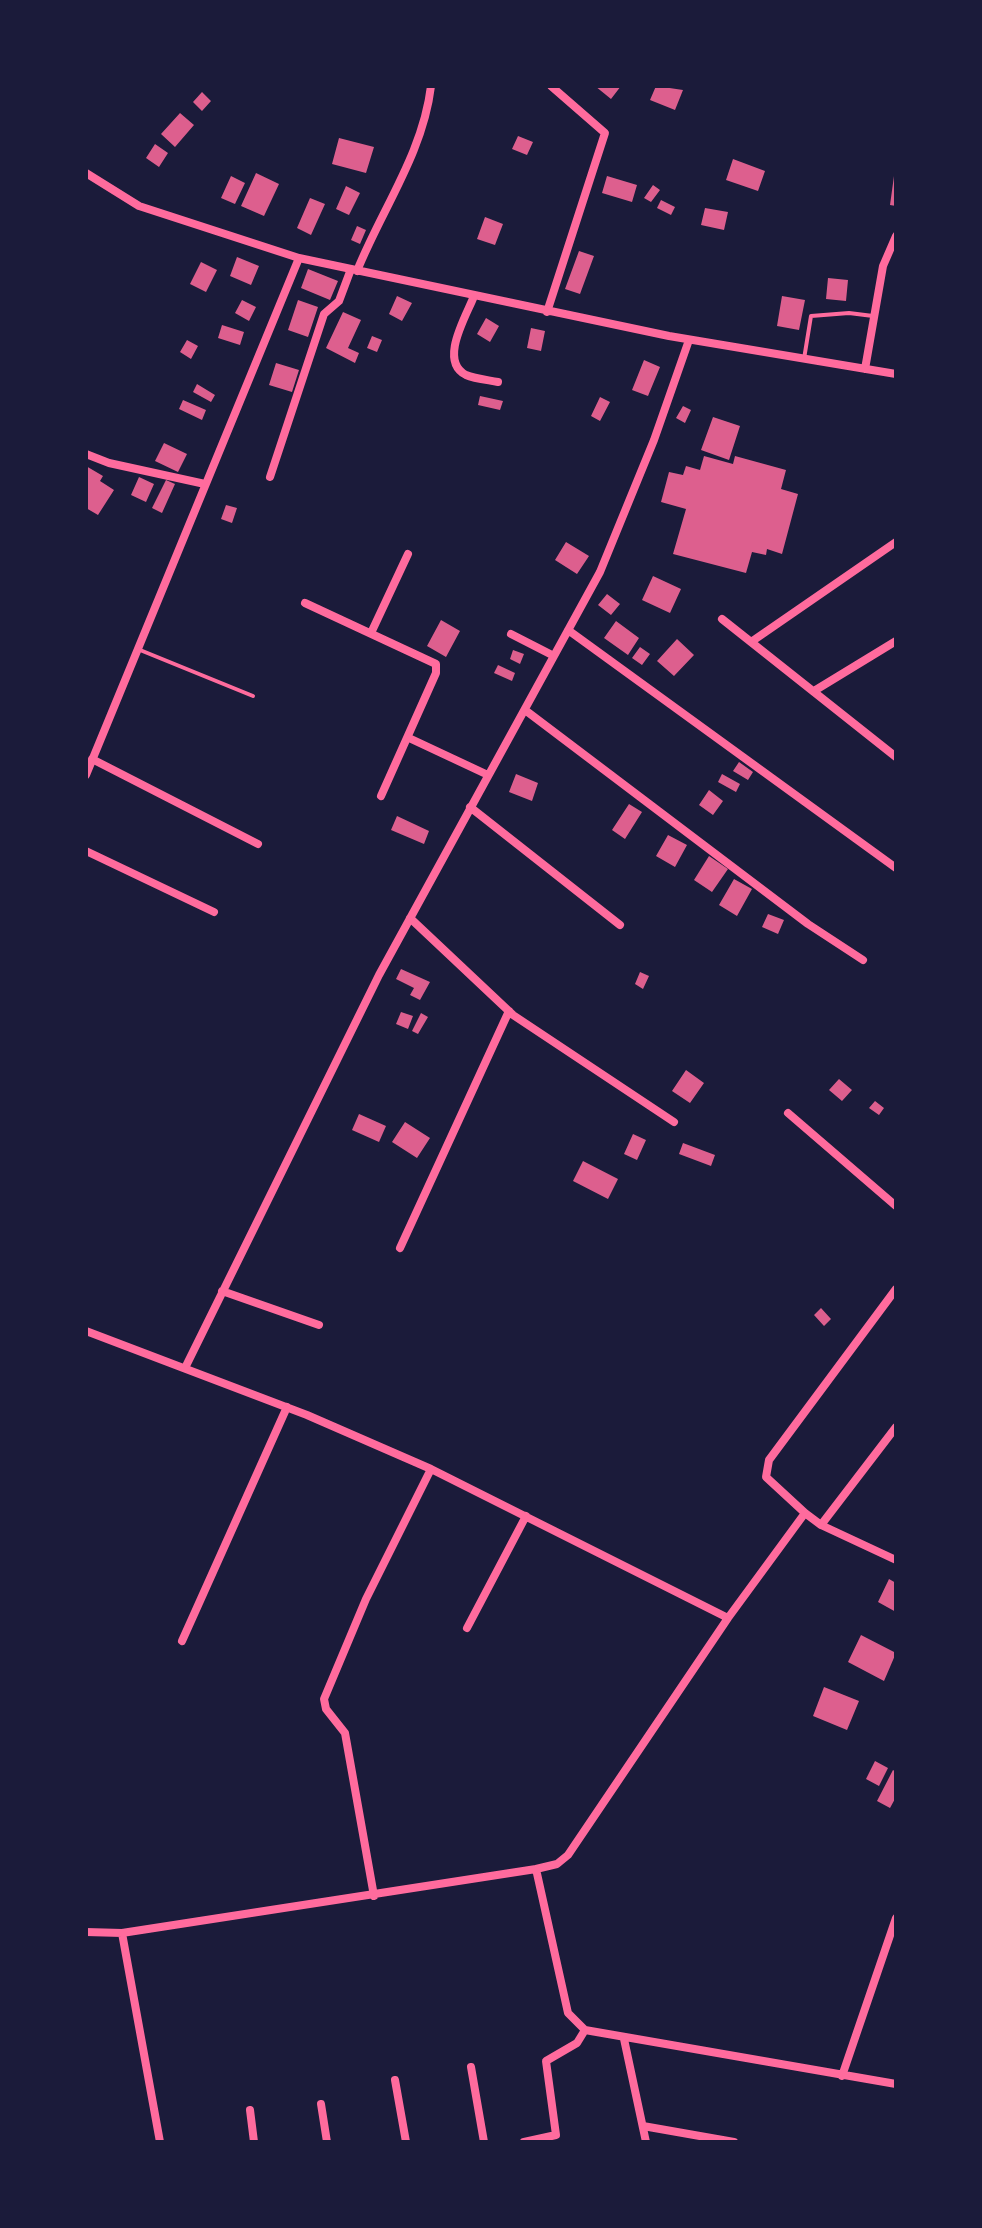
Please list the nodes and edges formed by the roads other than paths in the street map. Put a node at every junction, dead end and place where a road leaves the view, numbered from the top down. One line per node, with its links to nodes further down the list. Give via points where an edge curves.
1 (431, 86): 6 (street, via 416,149)
2 (551, 86): 8 (street, via 605,133)
3 (86, 173): 5 (street, via 139,206)
4 (896, 236): 9 (street, via 883,266)
5 (299, 258): 6 (street); 17 (street)
6 (354, 270): 7 (street); 16 (street, via 339,301 324,314)
7 (474, 296): 8 (street); 14 (street, via 455,346 455,362 466,375)
8 (547, 312): 10 (street)
9 (873, 316): 11 (lane, via 811,316); 12 (street)
10 (689, 340): 11 (street); 22 (street, via 600,572)
11 (804, 359): 12 (street)
12 (865, 369): 13 (street)
13 (896, 374)
14 (498, 382)
15 (86, 454): 17 (street)
16 (270, 477)
17 (205, 484): 27 (street)
18 (896, 542): 25 (street)
19 (408, 554): 23 (street)
20 (305, 603): 23 (street)
21 (722, 619): 25 (street)
22 (568, 630): 29 (street); 42 (street)
23 (371, 633): 33 (street, via 436,664)
24 (511, 634): 29 (street)
25 (751, 642): 30 (street)
26 (892, 643): 28 (street); 30 (street)
27 (137, 649): 31 (lane); 35 (street)
28 (896, 652)
29 (554, 656): 32 (street)
30 (814, 691): 34 (street)
31 (253, 696)
32 (525, 710): 37 (street); 46 (street)
33 (409, 738): 37 (street); 38 (street)
34 (896, 757)
35 (92, 759): 36 (street); 40 (street)
36 (86, 775)
37 (488, 775): 39 (street)
38 (381, 796)
39 (470, 807): 44 (street); 45 (street)
40 (258, 844)
41 (86, 851): 43 (street)
42 (896, 868)
43 (214, 912)
44 (410, 918): 47 (street); 53 (street)
45 (620, 925)
46 (863, 960)
47 (509, 1011): 49 (street); 51 (street)
48 (788, 1113): 50 (street)
49 (674, 1122)
50 (896, 1206)
51 (400, 1248)
52 (896, 1289): 60 (street, via 769,1460 766,1477 771,1485)
53 (222, 1291): 54 (street); 56 (street)
54 (319, 1325)
55 (86, 1331): 56 (street)
56 (185, 1368): 57 (street)
57 (287, 1407): 59 (street); 66 (street)
58 (896, 1427): 62 (street)
59 (431, 1469): 61 (street); 68 (street, via 366,1599 324,1699 345,1733)
60 (805, 1513): 62 (street); 64 (street)
61 (526, 1516): 64 (street); 65 (street)
62 (821, 1525): 63 (street)
63 (896, 1560)
64 (728, 1618): 67 (street, via 568,1855)
65 (467, 1628)
66 (182, 1641)
67 (536, 1869): 68 (street); 72 (street, via 568,2013)
68 (374, 1896): 71 (street)
69 (896, 1918): 75 (street)
70 (86, 1932): 71 (street)
71 (122, 1933): 82 (street)
72 (585, 2030): 73 (street); 81 (street, via 577,2043 546,2061)
73 (624, 2039): 75 (street); 80 (street)
74 (471, 2067): 86 (street)
75 (842, 2076): 77 (street)
76 (395, 2080): 85 (street)
77 (896, 2084)
78 (321, 2104): 84 (street)
79 (250, 2110): 83 (street)
80 (643, 2126): 88 (street); 89 (street)
81 (556, 2139): 87 (street)
82 (160, 2142)
83 (254, 2142)
84 (327, 2142)
85 (406, 2142)
86 (484, 2142)
87 (524, 2142)
88 (646, 2142)
89 (734, 2142)

